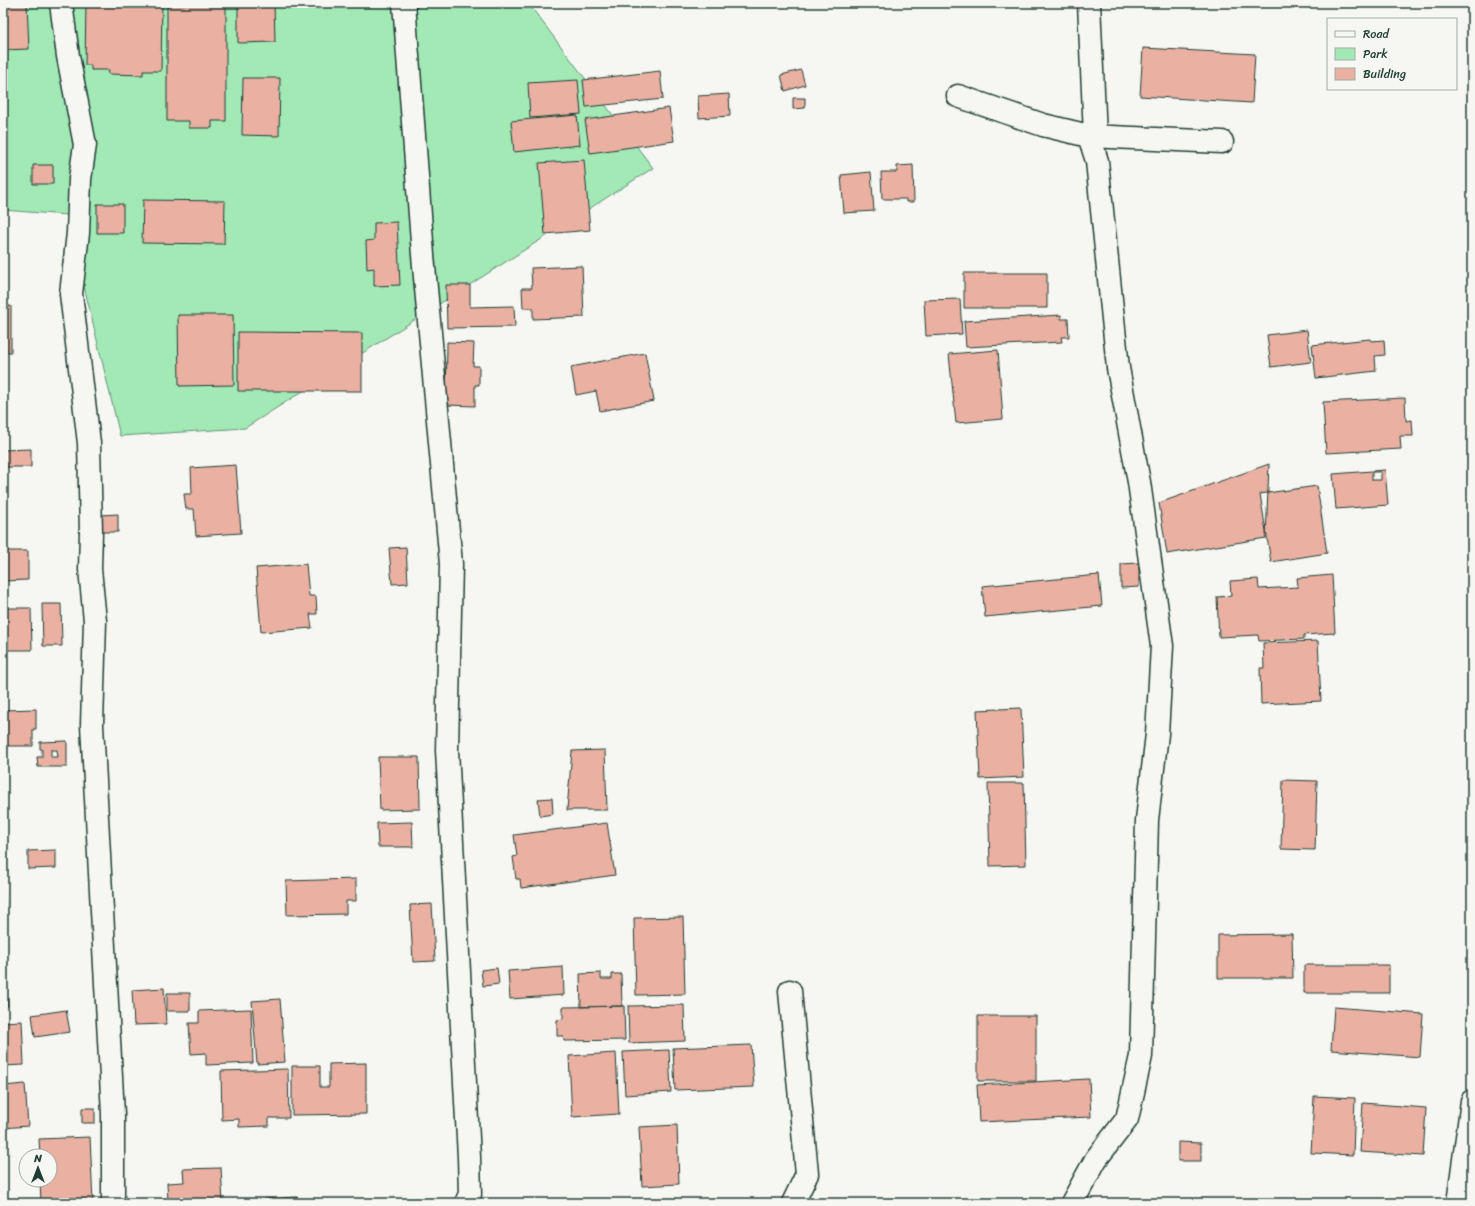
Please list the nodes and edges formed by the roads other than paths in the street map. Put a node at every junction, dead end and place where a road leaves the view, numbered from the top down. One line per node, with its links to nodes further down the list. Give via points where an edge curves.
1 (61, 3): 9 (street, via 85,144 71,294 89,443 90,569 95,621 92,725 113,1114)
2 (404, 3): 10 (street, via 423,255 451,564 447,750 469,1157 470,1194)
3 (1089, 3): 5 (street)
4 (958, 96): 5 (street, via 1043,126)
5 (1092, 136): 6 (street); 12 (street, via 1097,161 1118,368 1139,482 1162,646 1157,734 1147,820 1141,1056 1127,1119 1096,1159)
6 (1222, 142)
7 (790, 991): 11 (street, via 807,1174)
8 (1472, 1101): 13 (street)
9 (113, 1203)
10 (466, 1203)
11 (793, 1203)
12 (1072, 1203)
13 (1458, 1203)

